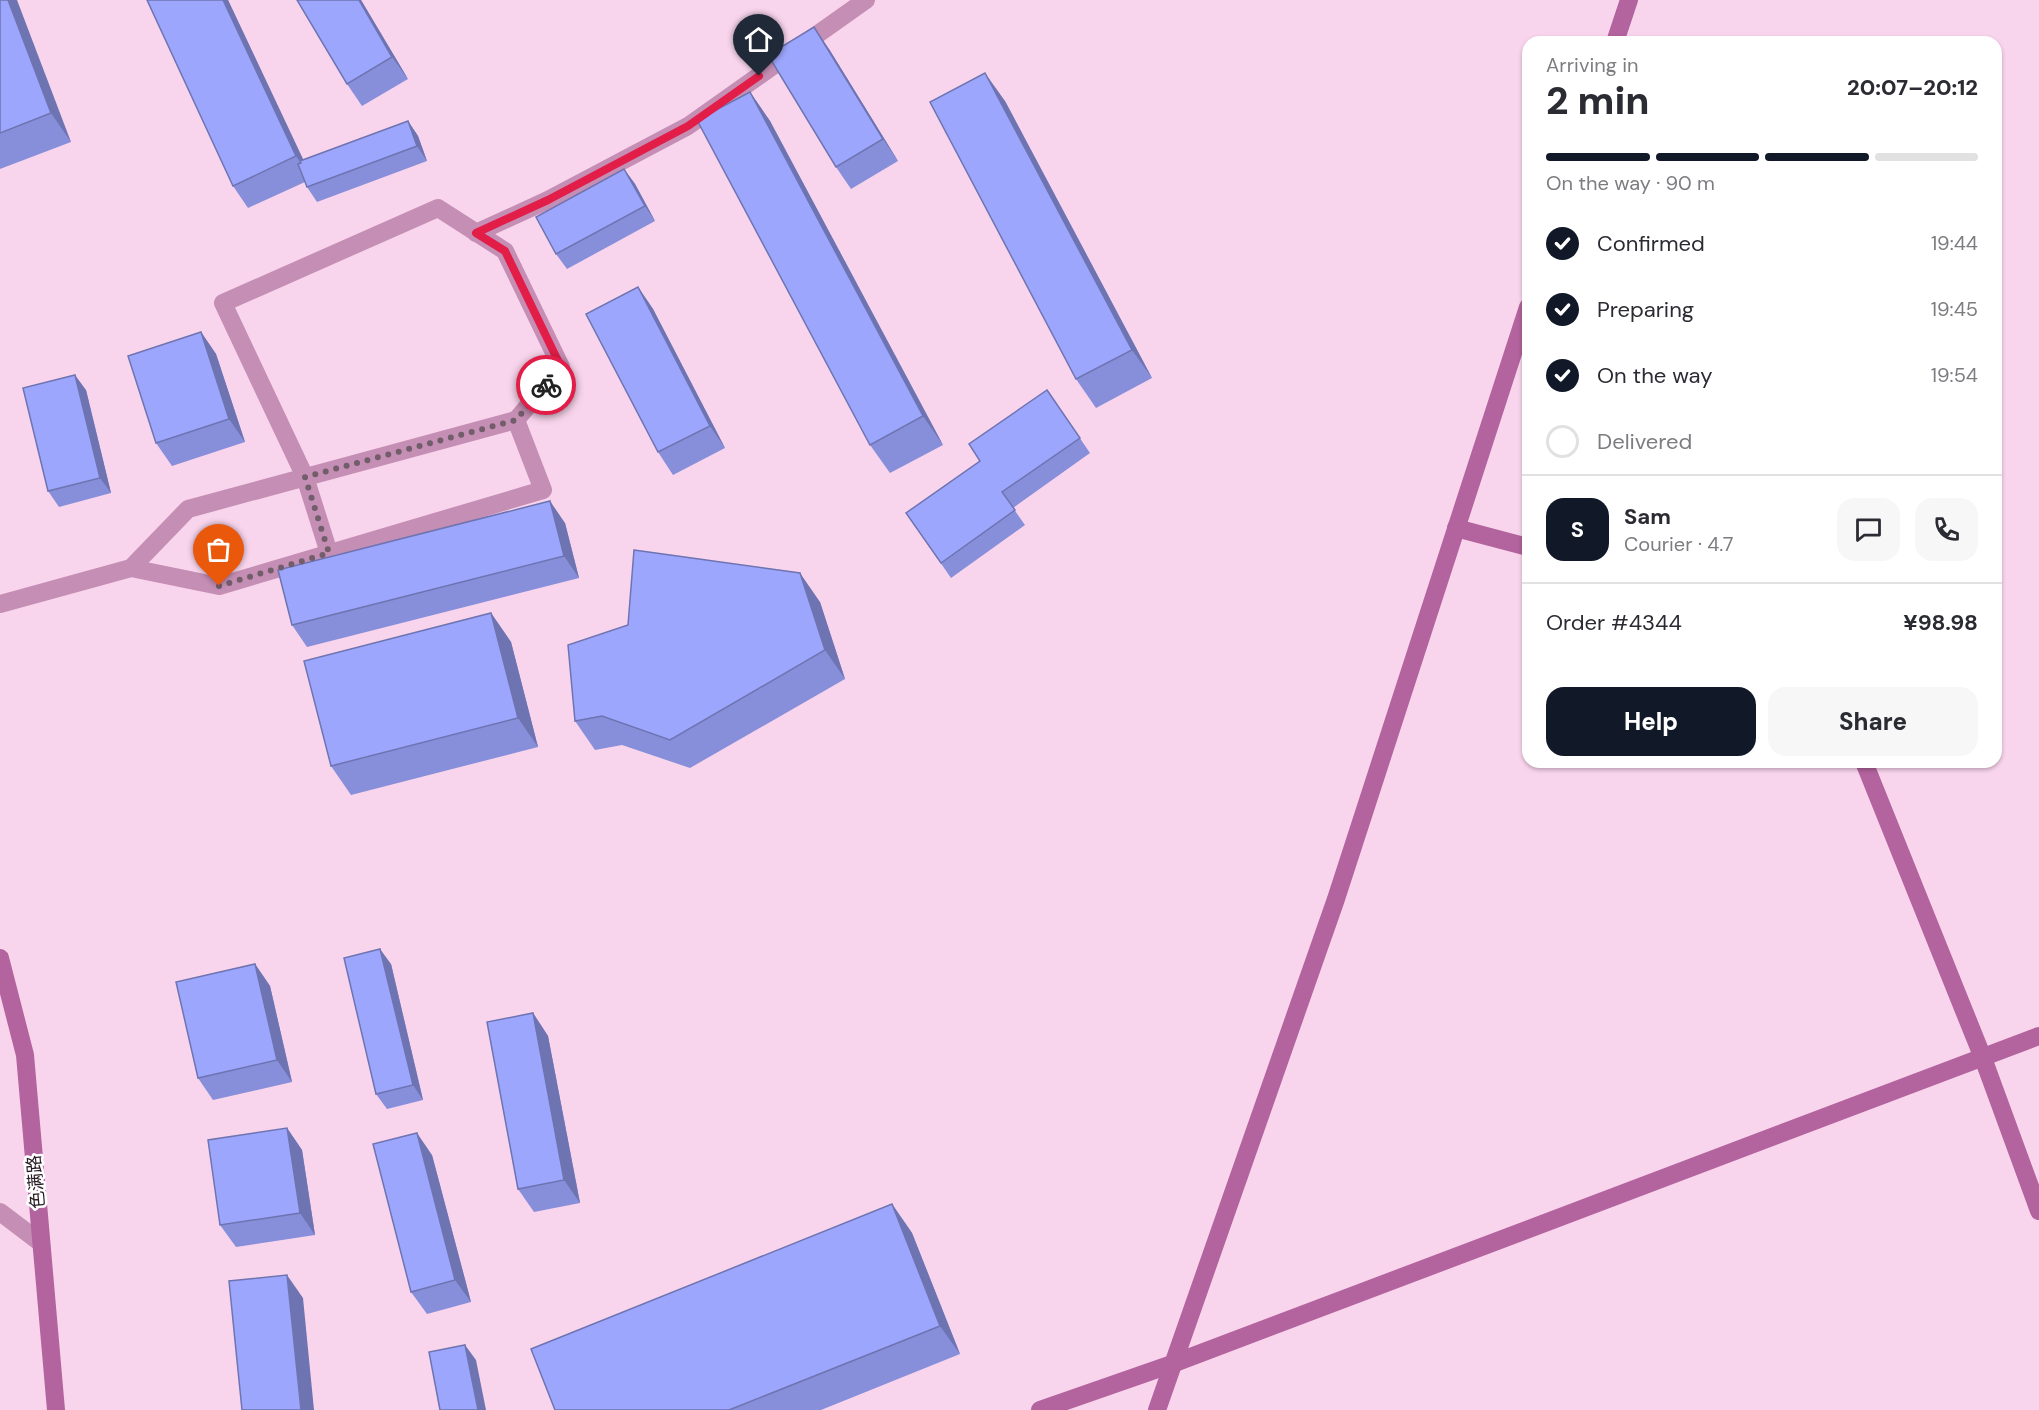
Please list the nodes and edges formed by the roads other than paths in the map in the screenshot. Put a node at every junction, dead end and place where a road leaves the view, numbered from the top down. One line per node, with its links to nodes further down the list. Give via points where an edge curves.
1 (866, 0): 4 (street, via 688,126)
2 (1629, 0): 3 (street)
3 (1617, 36)
4 (476, 233): 6 (street, via 505,251 561,367); 7 (street, via 438,208 223,303)
5 (1522, 325): 8 (street)
6 (516, 420): 7 (street); 10 (street, via 543,490)
7 (305, 477): 10 (street); 11 (street, via 188,509)
8 (1456, 528): 9 (street); 20 (street, via 1336,898)
9 (1522, 545)
10 (329, 553): 11 (street, via 219,586)
11 (131, 567): 12 (street)
12 (0, 604)
13 (1866, 768): 16 (street)
14 (0, 958): 19 (street, 色满路, via 25,1055)
15 (2039, 1036): 16 (street)
16 (1983, 1058): 17 (street); 20 (street)
17 (2039, 1211)
18 (0, 1212): 19 (street)
19 (41, 1243): 21 (street, 色满路)
20 (1172, 1364): 22 (street); 23 (street)
21 (56, 1410)
22 (1040, 1410)
23 (1157, 1410)

